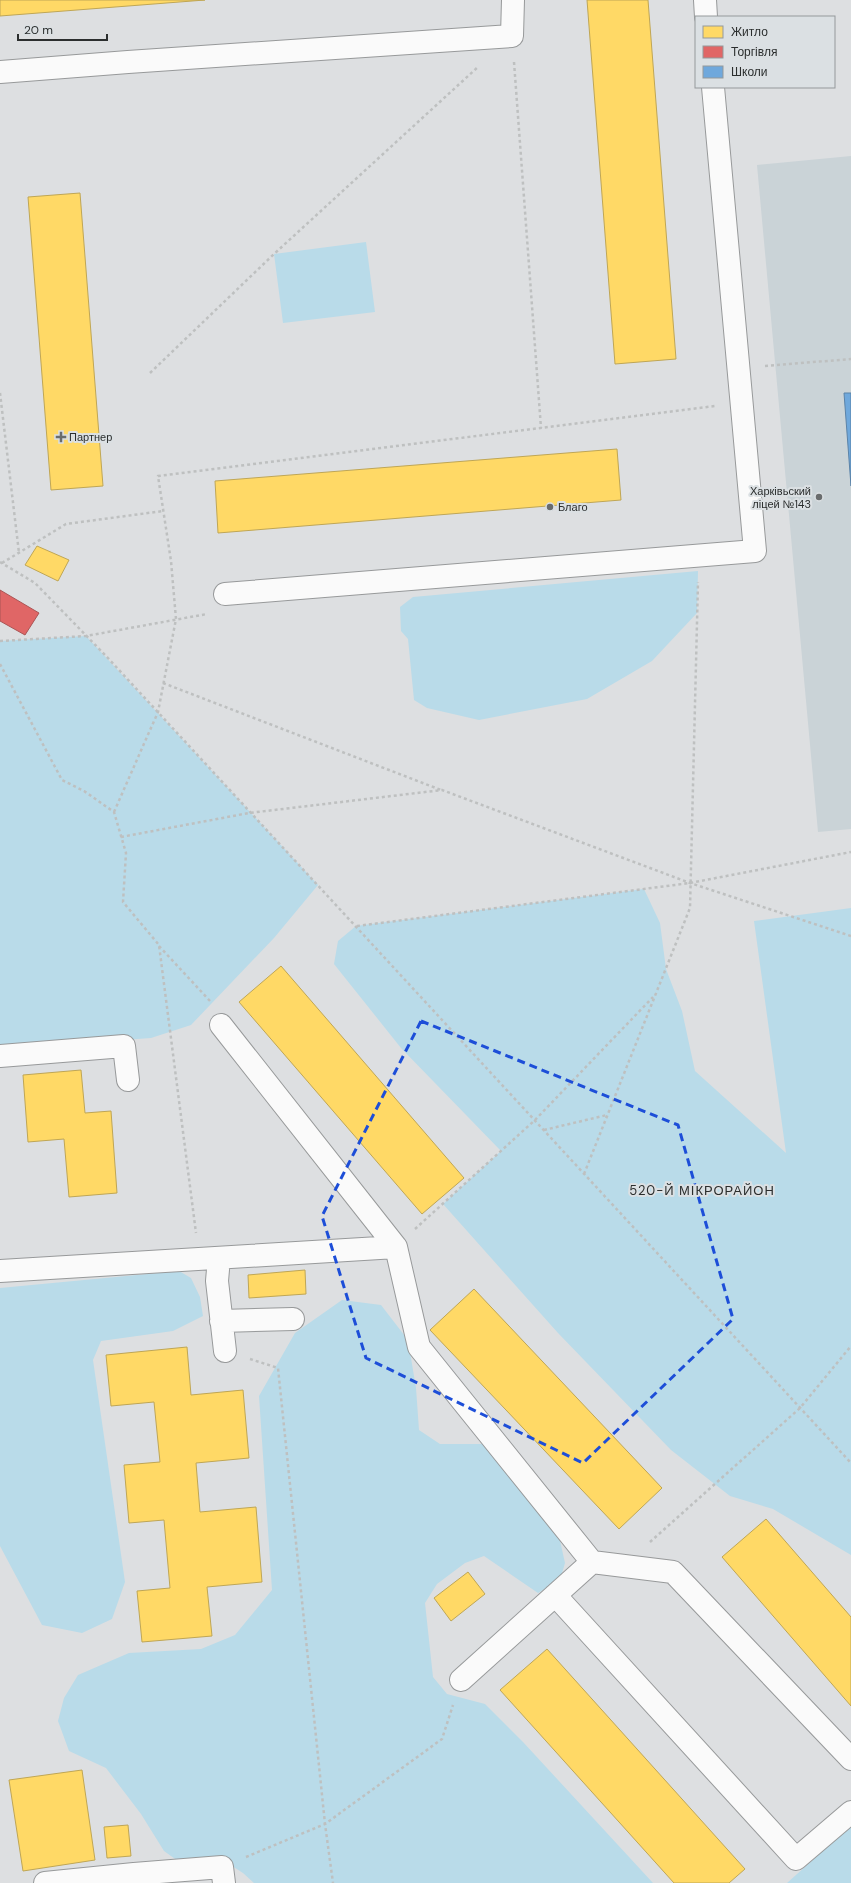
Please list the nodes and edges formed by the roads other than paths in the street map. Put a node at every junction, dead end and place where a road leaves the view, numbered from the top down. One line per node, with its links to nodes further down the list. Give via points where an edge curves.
1 (513, 0): 2 (lane, via 512,36)
2 (0, 72)
3 (713, 88): 4 (lane, via 755,551)
4 (225, 594)
5 (221, 1025): 8 (lane)
6 (0, 1056): 7 (lane, via 124,1046)
7 (128, 1080)
8 (396, 1247): 9 (lane); 14 (lane, via 419,1347)
9 (209, 1258): 10 (lane); 12 (lane, via 217,1281)
10 (0, 1271)
11 (293, 1319): 12 (lane)
12 (221, 1321): 13 (lane)
13 (224, 1351)
14 (592, 1562): 15 (lane); 17 (lane, via 673,1572)
15 (555, 1596): 16 (lane); 18 (lane, via 796,1859)
16 (461, 1680)
17 (851, 1759)
18 (851, 1812)
19 (223, 1875): 20 (lane)
20 (134, 1879): 21 (lane)
21 (45, 1883)

